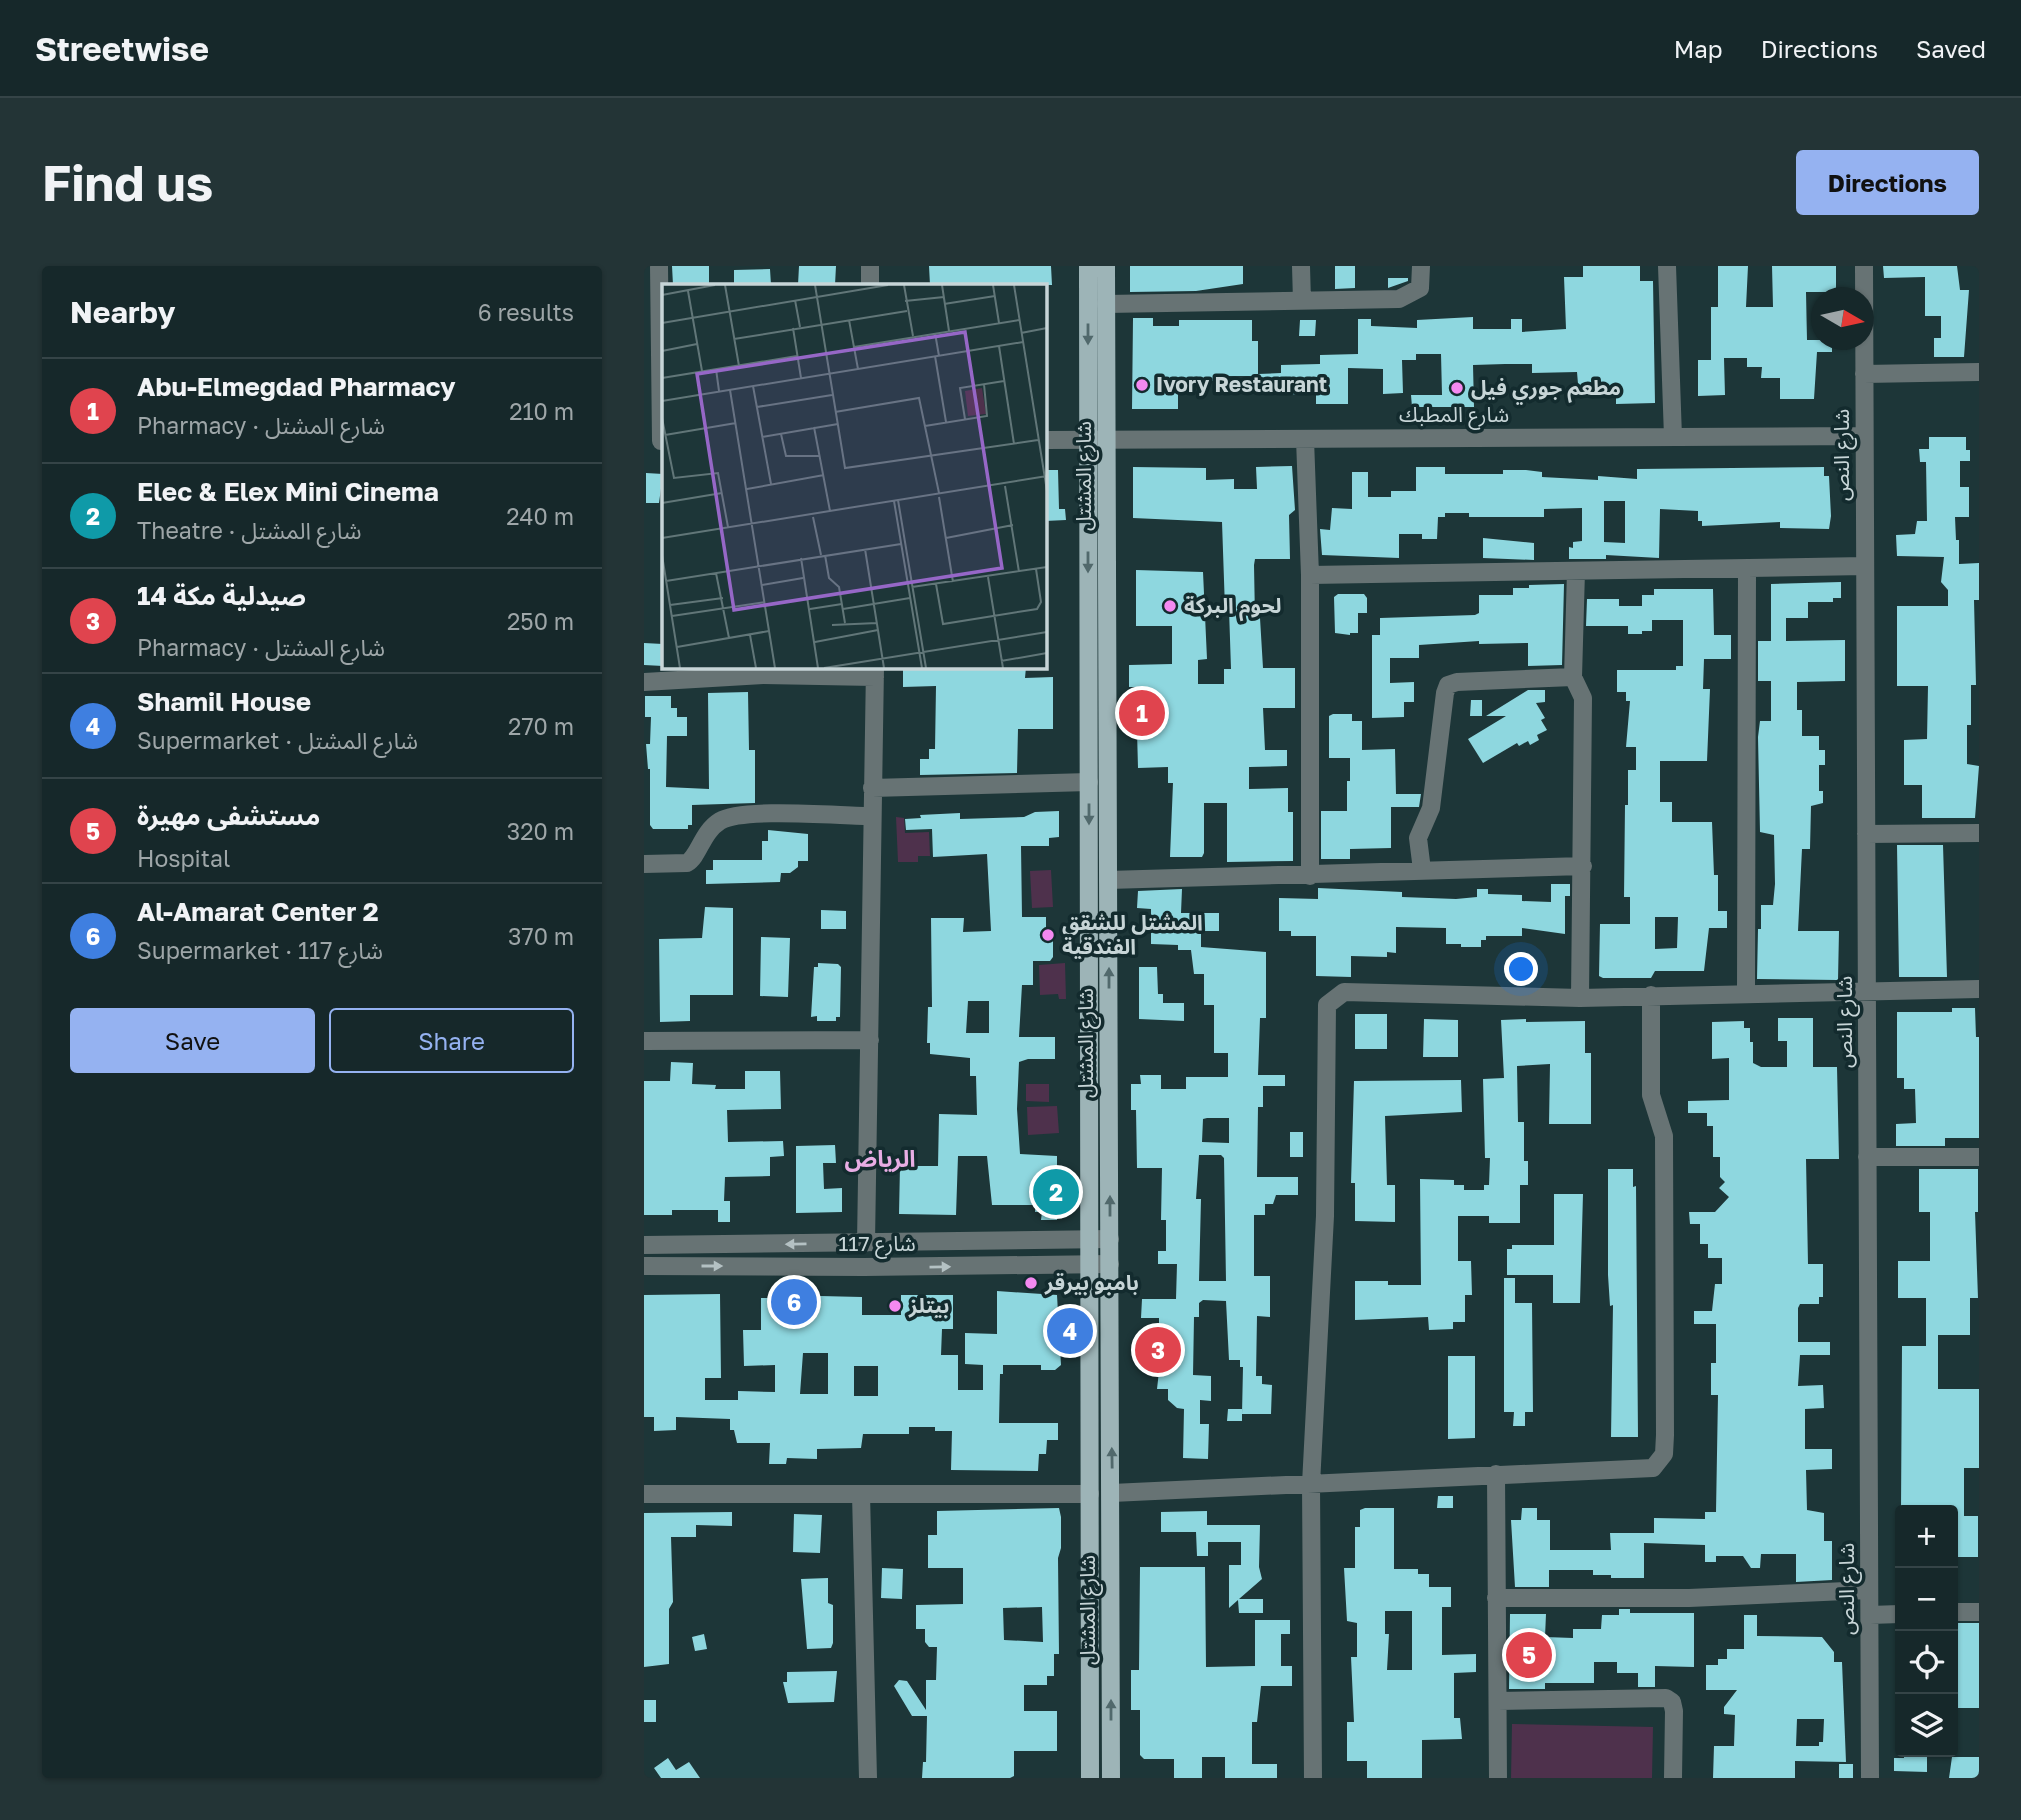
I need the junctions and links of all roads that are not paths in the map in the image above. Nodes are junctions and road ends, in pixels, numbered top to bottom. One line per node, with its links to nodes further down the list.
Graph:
1 (659, 266): 19 (street)
2 (870, 266): 9 (street)
3 (1088, 266): 16 (main road, شارع المشتل, one-way to 16)
4 (1106, 266): 11 (main road, شارع المشتل)
5 (1301, 266): 10 (street)
6 (1420, 266): 10 (street)
7 (1667, 266): 15 (street)
8 (1864, 266): 13 (street, شارع النص)
9 (870, 284)
10 (1301, 301): 11 (street)
11 (1106, 304): 16 (main road, شارع المشتل)
12 (1979, 372): 13 (street)
13 (1864, 374): 14 (street, شارع النص)
14 (1864, 436): 15 (street, شارع المطبك); 20 (street, شارع النص)
15 (1673, 437): 17 (street, شارع المطبك)
16 (1098, 439): 17 (street, شارع المطبك); 18 (street, شارع المطبك); 28 (main road, شارع المشتل, one-way to 28); 37 (main road, شارع المشتل)
17 (1305, 439): 23 (street)
18 (1046, 440)
19 (656, 441)
20 (1865, 566): 21 (street); 32 (street, شارع النص)
21 (1747, 568): 22 (street); 40 (street)
22 (1576, 571): 23 (street); 26 (street)
23 (1310, 575): 36 (street)
24 (763, 671): 25 (street); 27 (street)
25 (875, 672): 29 (street)
26 (1573, 677): 34 (street); 35 (street)
27 (644, 682)
28 (1089, 782): 29 (street); 47 (main road, شارع المشتل, one-way to 47)
29 (872, 788): 30 (street)
30 (872, 816): 33 (street); 43 (street)
31 (1979, 833): 32 (street)
32 (1866, 834): 39 (street, شارع النص)
33 (644, 864)
34 (1583, 866): 35 (street); 42 (street)
35 (1422, 870): 36 (street)
36 (1310, 876): 37 (street)
37 (1108, 880): 48 (main road, شارع المشتل, one-way to 37)
38 (1979, 989): 39 (street)
39 (1867, 992): 40 (street); 45 (street, شارع النص)
40 (1746, 993): 41 (street)
41 (1651, 995): 42 (street); 58 (street)
42 (1580, 998): 59 (street)
43 (870, 1040): 44 (street); 50 (street)
44 (644, 1041)
45 (1867, 1157): 46 (street); 64 (street, شارع النص)
46 (1979, 1157)
47 (1089, 1239): 48 (street, شارع 117); 49 (street, شارع 117); 54 (main road, شارع المشتل)
48 (1110, 1239): 55 (main road, شارع المشتل)
49 (1035, 1240): 50 (street, شارع 117); 53 (street)
50 (866, 1244): 52 (street, شارع 117, one-way to 52)
51 (644, 1245): 52 (street, شارع 117)
52 (667, 1245): 57 (street)
53 (1036, 1264): 54 (street, شارع 117); 57 (street, شارع 117, one-way to 53)
54 (1090, 1264): 55 (street, شارع 117); 63 (main road, شارع المشتل)
55 (1110, 1264): 60 (main road, شارع المشتل, one-way to 55)
56 (644, 1266): 57 (street, شارع 117)
57 (667, 1266)
58 (1496, 1474): 59 (street); 65 (street)
59 (1311, 1484): 60 (street); 74 (street)
60 (1112, 1493): 73 (main road, شارع المشتل, one-way to 60)
61 (644, 1494): 62 (street)
62 (861, 1494): 63 (street); 71 (street)
63 (1090, 1494): 72 (main road, شارع المشتل)
64 (1869, 1590): 65 (street); 69 (street, شارع النص)
65 (1496, 1598): 70 (street)
66 (1958, 1612): 67 (street)
67 (1979, 1612)
68 (1895, 1614): 69 (street)
69 (1870, 1615): 77 (street, شارع النص)
70 (1498, 1702): 75 (street); 76 (street)
71 (868, 1778)
72 (1090, 1778)
73 (1111, 1778)
74 (1313, 1778)
75 (1498, 1778)
76 (1673, 1778)
77 (1870, 1778)

